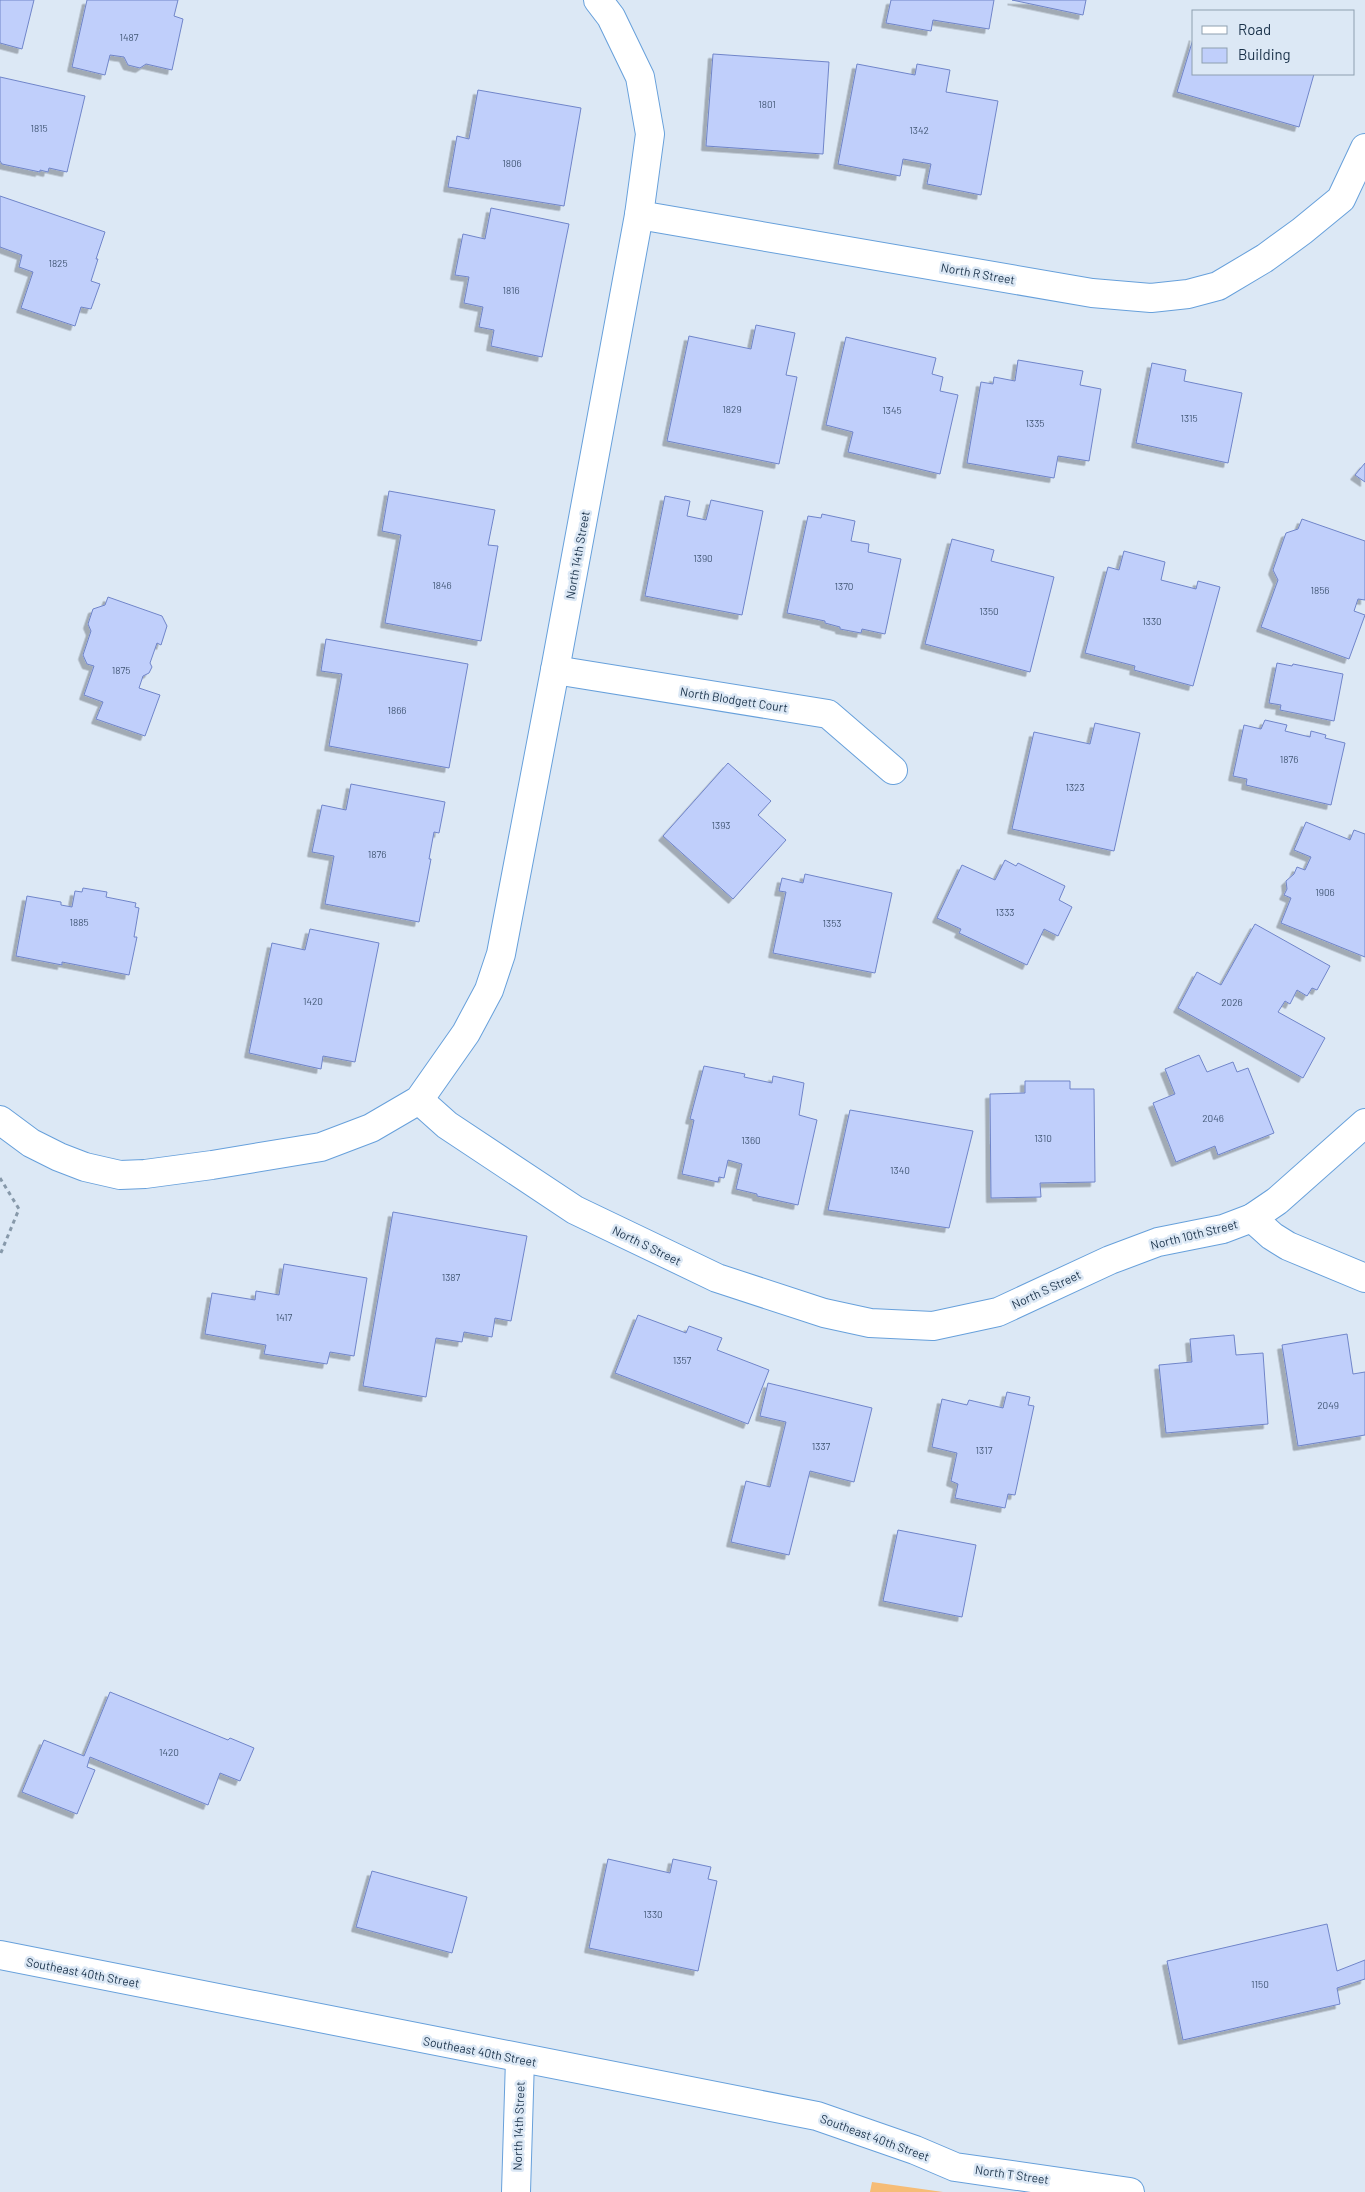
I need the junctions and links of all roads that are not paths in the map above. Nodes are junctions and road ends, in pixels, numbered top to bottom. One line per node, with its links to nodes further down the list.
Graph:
1 (598, 0): 3 (street, North 14th Street)
2 (1365, 148): 3 (street, North R Street)
3 (639, 215): 4 (street, North 14th Street)
4 (556, 670): 5 (street, North Blodgett Court); 6 (street, North 14th Street)
5 (893, 770)
6 (420, 1100): 7 (street); 10 (street, North S Street)
7 (0, 1120)
8 (1365, 1123): 9 (street, North 10th Street)
9 (1252, 1218): 10 (street, North 10th Street); 11 (street)
10 (1110, 1260)
11 (1365, 1278)
12 (0, 1955): 13 (street, Southeast 40th Street)
13 (520, 2059): 14 (street, Southeast 40th Street); 15 (street, North 14th Street)
14 (954, 2167): 16 (street, North T Street)
15 (516, 2192)
16 (1130, 2192)

